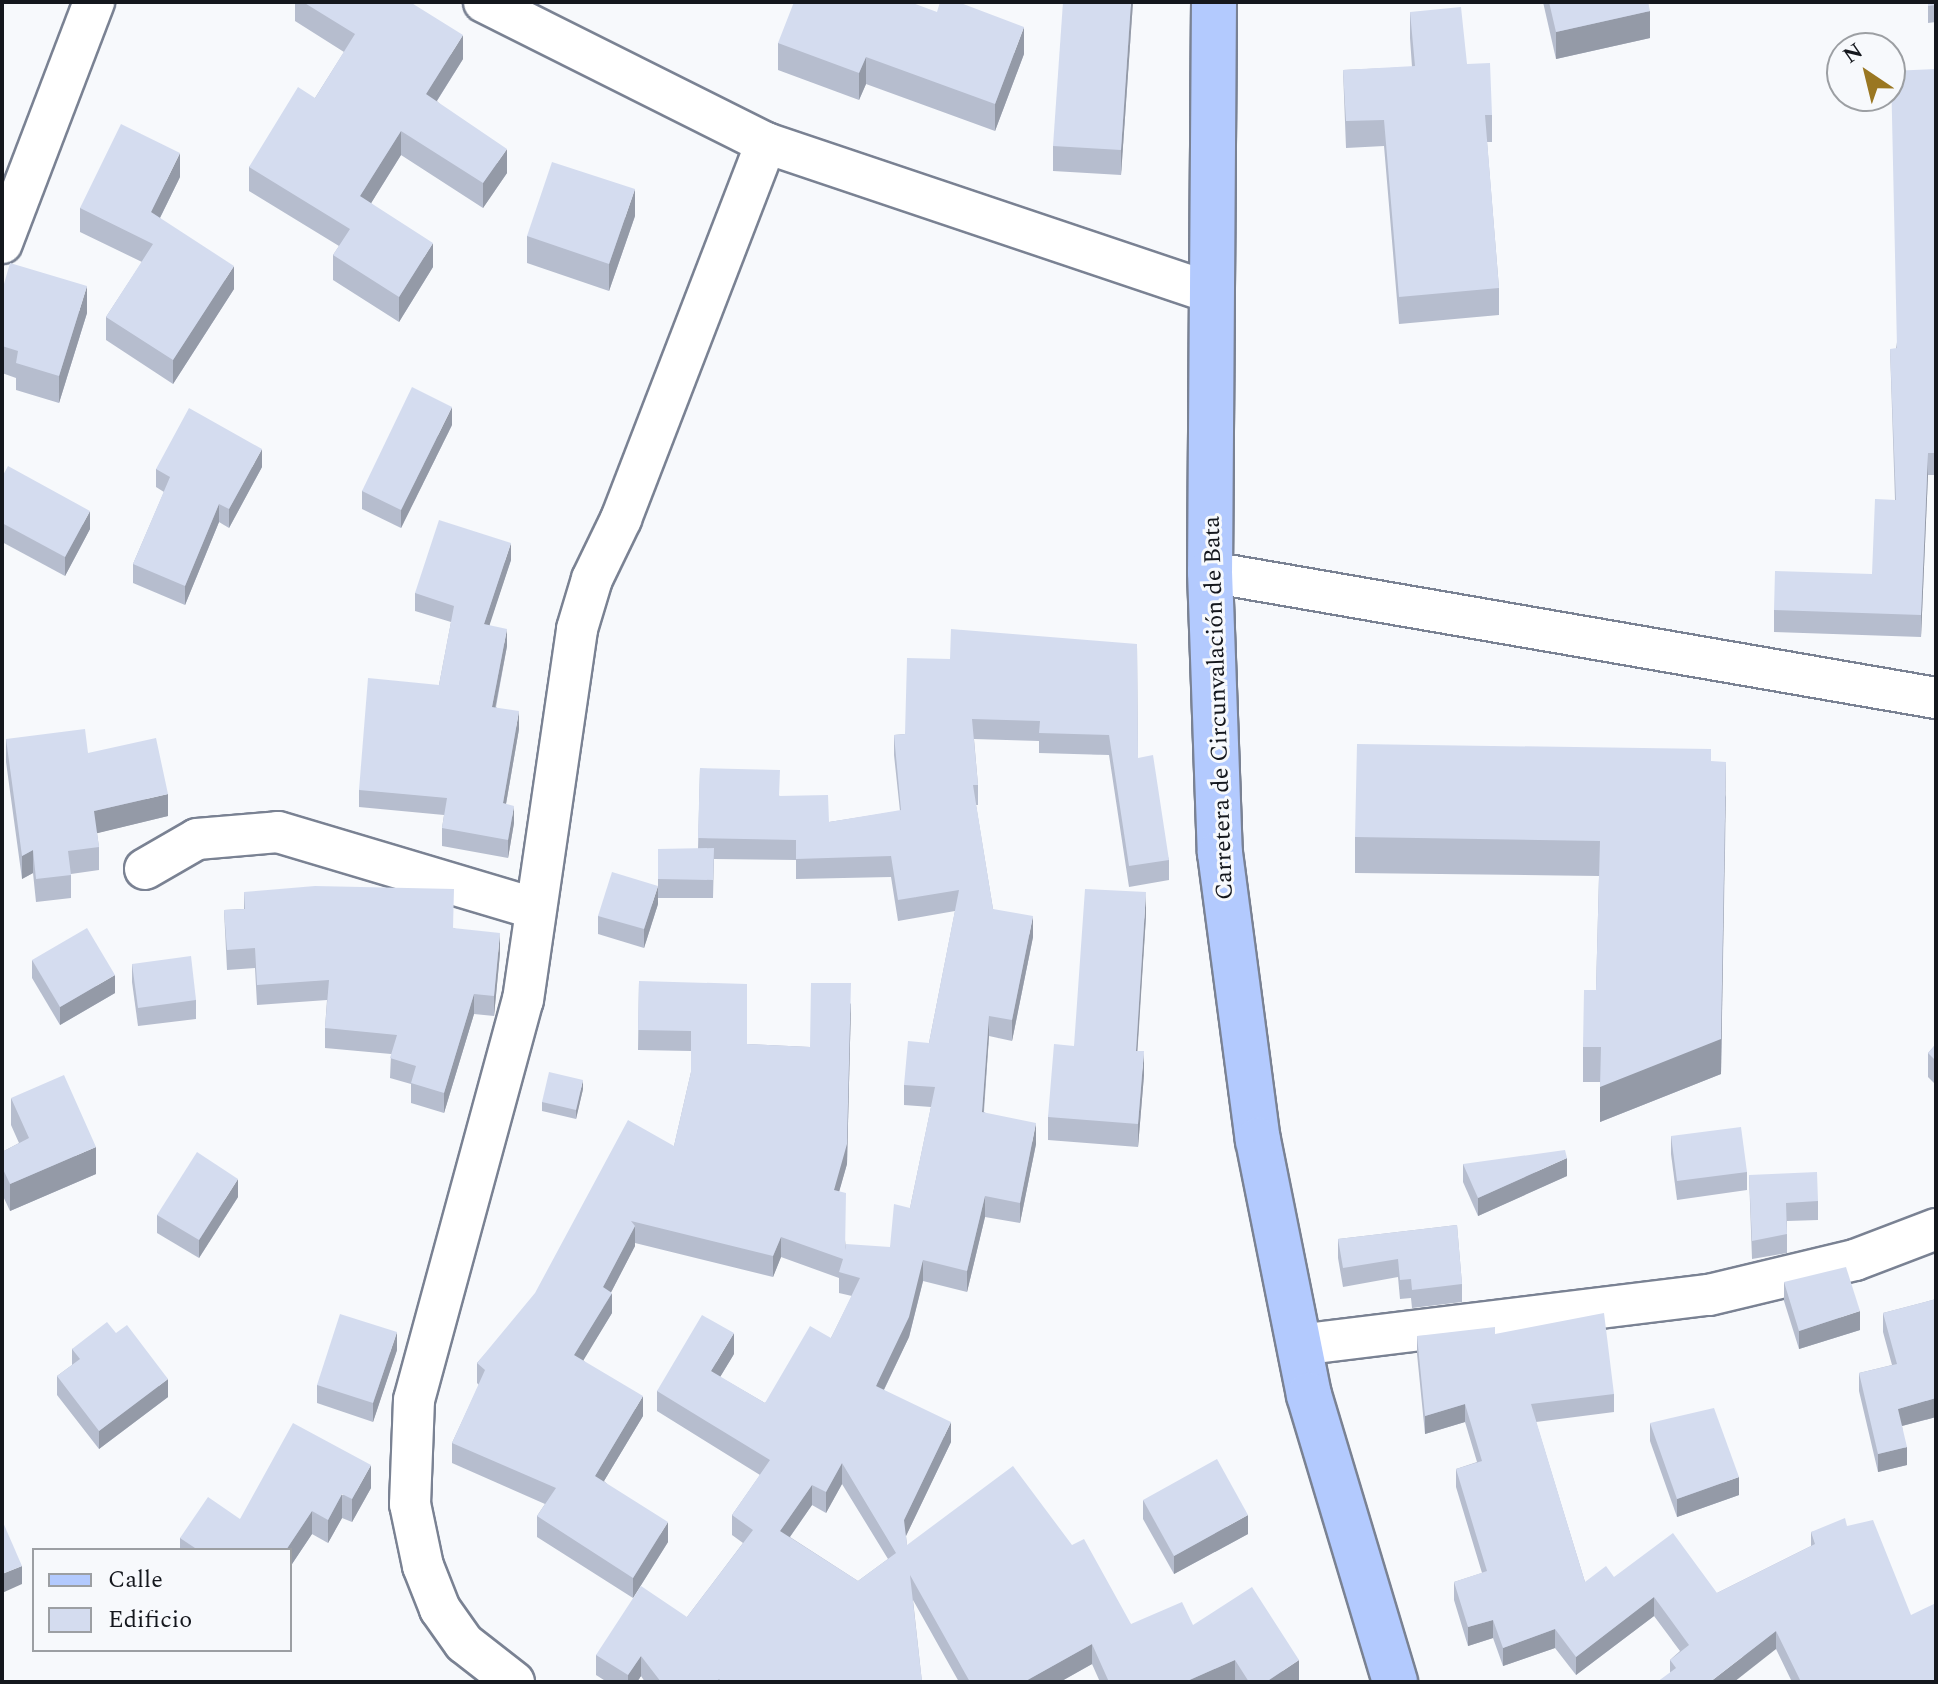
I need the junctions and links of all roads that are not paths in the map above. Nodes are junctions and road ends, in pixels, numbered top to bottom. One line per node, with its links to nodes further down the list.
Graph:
1 (94, 2): 5 (street)
2 (484, 2): 4 (street)
3 (1214, 2): 6 (main road, Carretera de Circunvalación de Bata)
4 (766, 143): 6 (street); 10 (street)
5 (2, 243)
6 (1213, 293): 7 (main road, Carretera de Circunvalación de Bata)
7 (1210, 572): 8 (street); 12 (main road, Carretera de Circunvalación de Bata)
8 (1936, 698)
9 (145, 869): 10 (street)
10 (533, 908): 13 (street)
11 (1936, 1229): 12 (street)
12 (1299, 1345): 14 (main road, Carretera de Circunvalación de Bata)
13 (514, 1682)
14 (1395, 1682)

